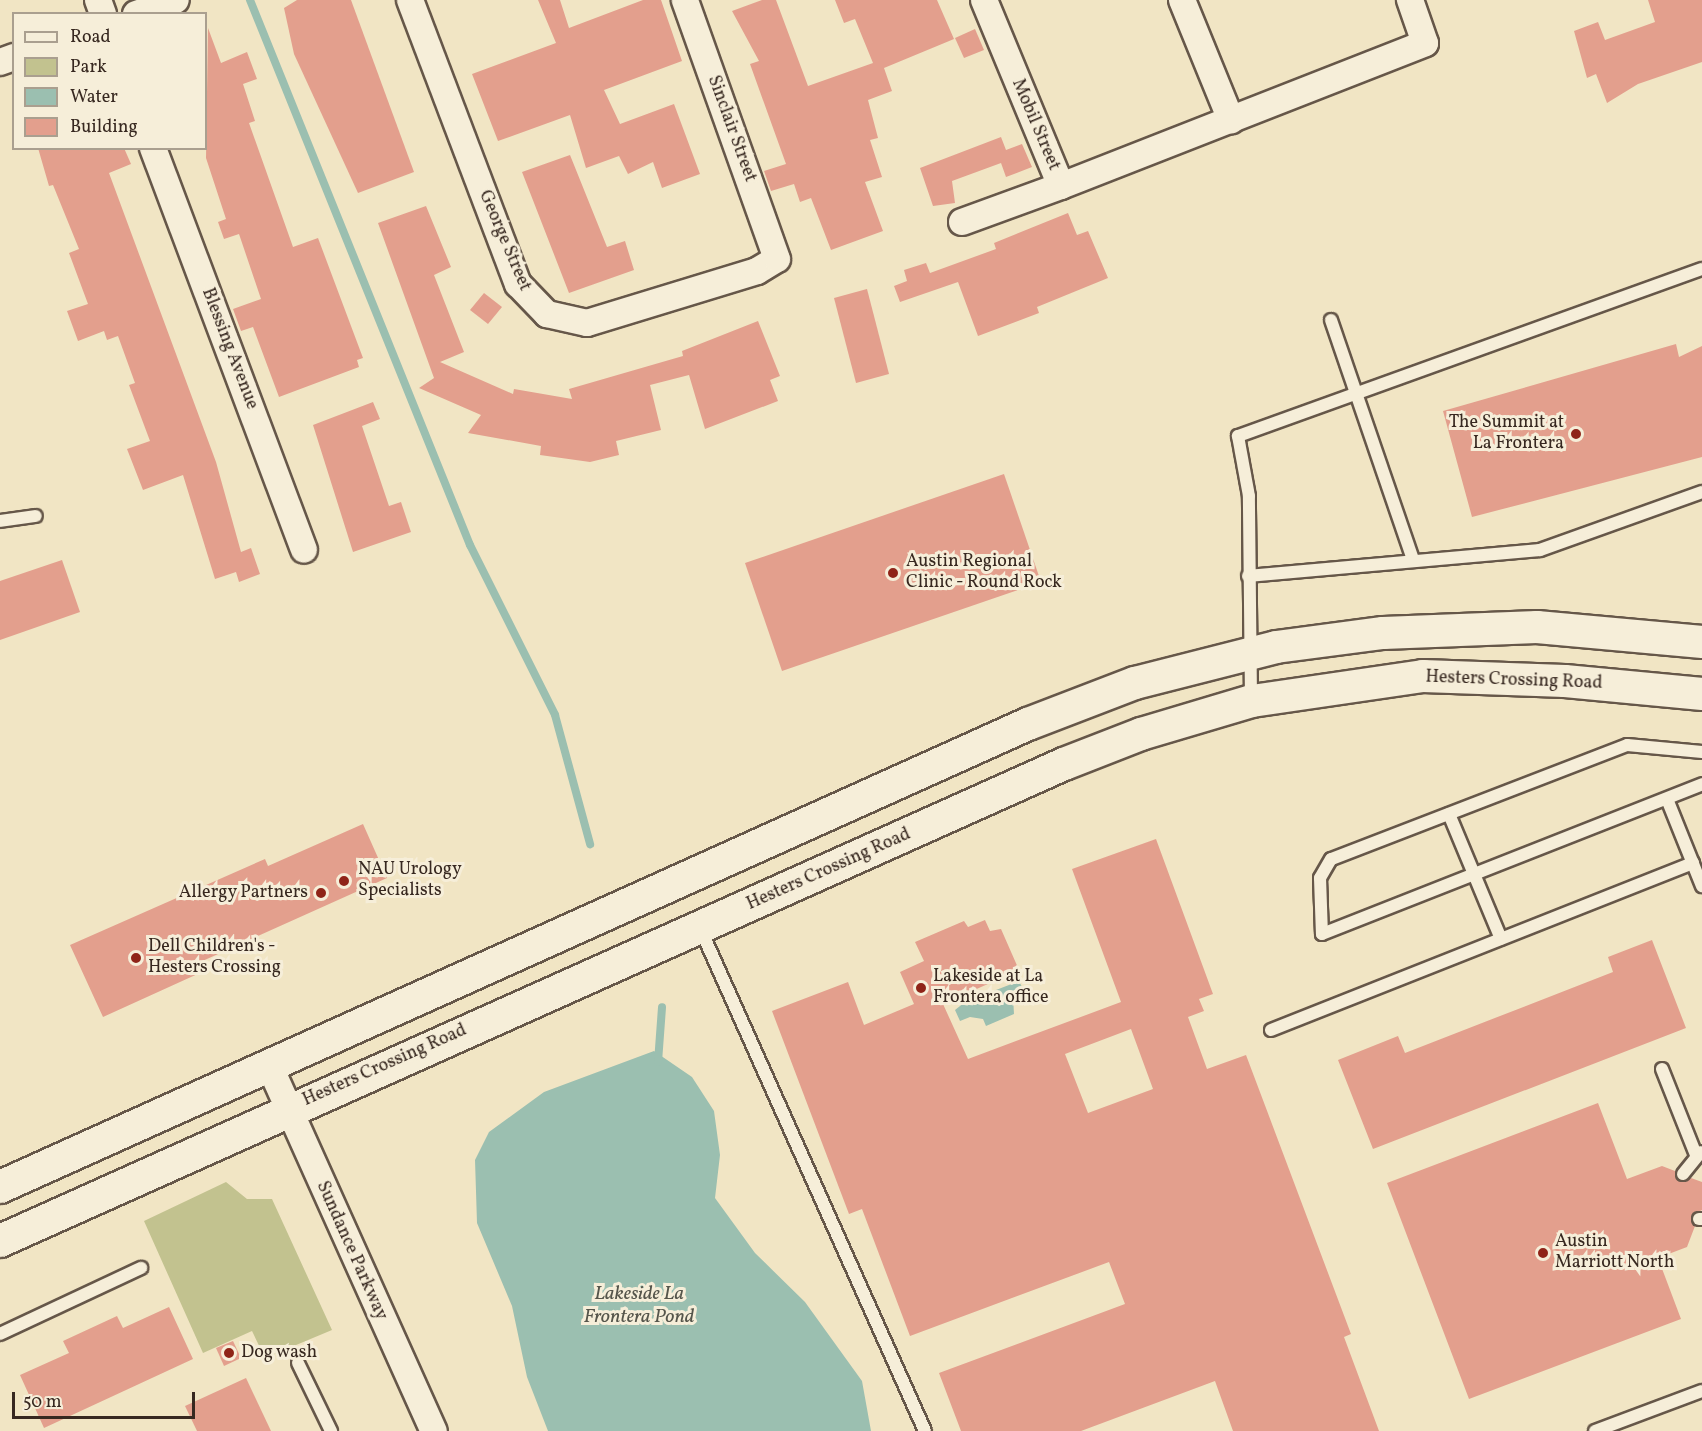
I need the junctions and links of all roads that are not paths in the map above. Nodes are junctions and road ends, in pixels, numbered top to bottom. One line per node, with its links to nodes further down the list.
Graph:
1 (176, 0): 7 (street)
2 (410, 0): 12 (street, George Street)
3 (685, 0): 12 (street, Sinclair Street)
4 (984, 0): 10 (street, Mobil Street)
5 (1182, 0): 8 (street)
6 (1410, 0): 8 (street)
7 (142, 12)
8 (1230, 120): 10 (street)
9 (154, 150): 19 (street, Blessing Avenue)
10 (1061, 186): 11 (street, Mobil Street)
11 (962, 222)
12 (777, 258)
13 (1702, 269): 15 (lane)
14 (1331, 320): 15 (lane)
15 (1357, 393): 20 (lane); 21 (lane)
16 (1702, 492): 20 (lane)
17 (36, 516): 18 (lane)
18 (0, 521)
19 (304, 550)
20 (1413, 560): 21 (lane)
21 (1248, 576): 23 (lane)
22 (1702, 642): 23 (street)
23 (1248, 654): 25 (lane); 37 (street)
24 (1702, 694): 25 (street, Hesters Crossing Road)
25 (1252, 701): 33 (street, Hesters Crossing Road)
26 (1702, 752): 29 (lane)
27 (1702, 784): 28 (lane)
28 (1667, 799): 30 (lane); 31 (lane)
29 (1449, 814): 31 (lane); 31 (lane)
30 (1693, 863): 32 (lane); 34 (lane)
31 (1475, 874): 34 (lane)
32 (1702, 886)
33 (699, 926): 38 (street, Hesters Crossing Road); 49 (lane)
34 (1501, 939): 35 (lane)
35 (1270, 1030)
36 (1662, 1068): 39 (lane)
37 (271, 1069): 38 (street, Sundance Parkway); 41 (street)
38 (289, 1108): 42 (street, Hesters Crossing Road); 48 (street, Sundance Parkway)
39 (1699, 1153): 40 (lane)
40 (1683, 1174)
41 (0, 1187)
42 (0, 1241)
43 (141, 1268): 44 (lane)
44 (0, 1334)
45 (298, 1363): 47 (lane)
46 (1702, 1390): 50 (lane)
47 (331, 1431)
48 (434, 1431)
49 (925, 1431)
50 (1595, 1431)

